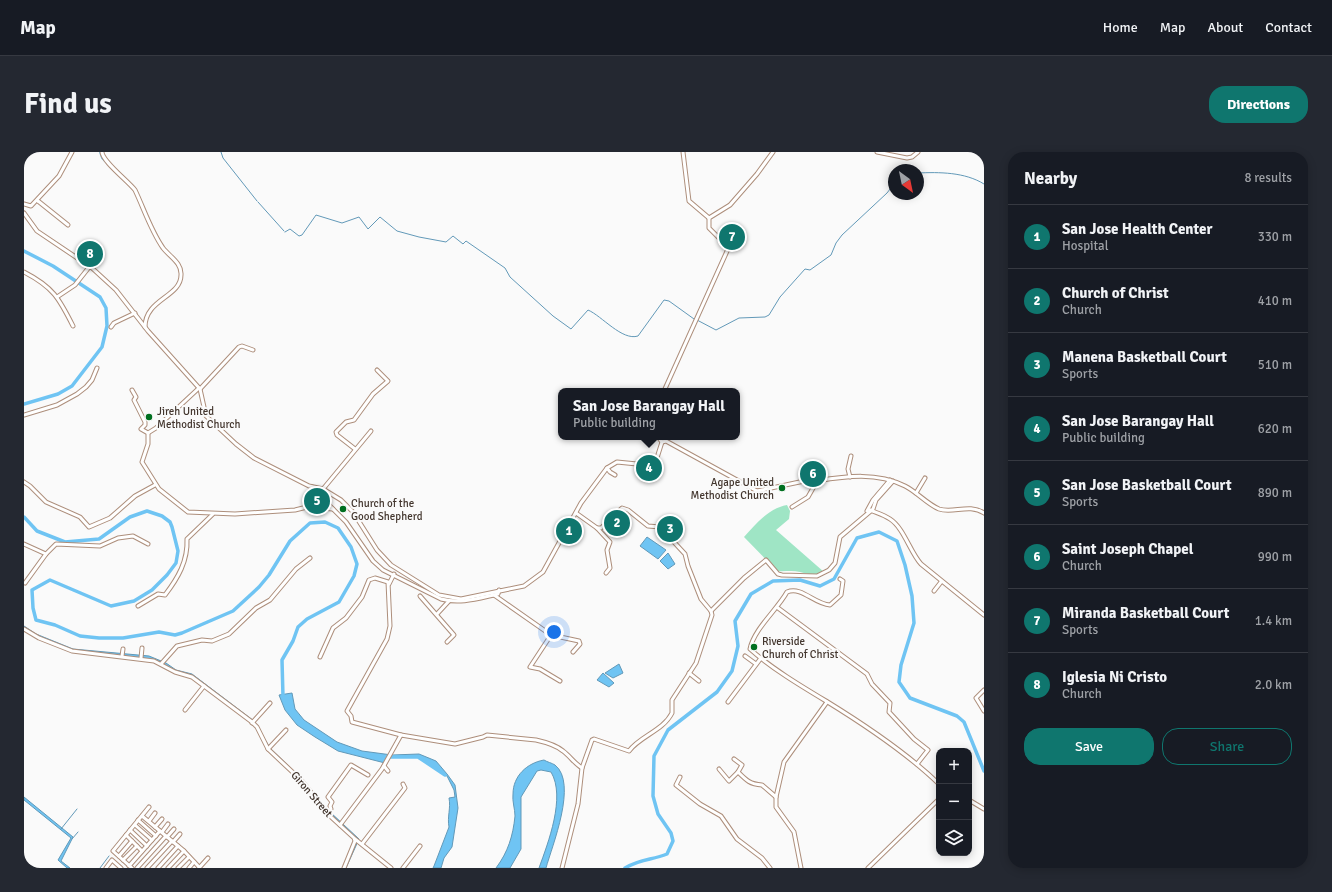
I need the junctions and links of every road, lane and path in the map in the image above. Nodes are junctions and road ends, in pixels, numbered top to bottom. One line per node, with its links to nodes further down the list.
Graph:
1 (72, 152): 7 (street)
2 (102, 152): 18 (street)
3 (683, 152): 10 (street)
4 (774, 152): 10 (street)
5 (877, 152): 6 (street)
6 (918, 152)
7 (38, 201): 8 (street); 11 (street)
8 (24, 204)
9 (24, 213): 12 (street)
10 (709, 218): 23 (street)
11 (68, 225)
12 (90, 266): 14 (street); 15 (street)
13 (24, 272): 14 (street)
14 (58, 297): 16 (street)
15 (135, 313): 17 (street); 18 (street)
16 (73, 326)
17 (111, 327)
18 (145, 327): 22 (street)
19 (253, 350): 22 (street)
20 (96, 368): 25 (street)
21 (377, 370): 29 (street)
22 (199, 388): 27 (street); 39 (street)
23 (665, 388)
24 (132, 390): 27 (street)
25 (24, 415)
26 (371, 431): 29 (street)
27 (148, 433): 38 (street)
28 (662, 442): 31 (street); 41 (street)
29 (355, 448): 40 (street)
30 (851, 456): 33 (street)
31 (607, 468): 32 (street); 49 (street)
32 (615, 475)
33 (850, 476): 35 (street); 36 (street)
34 (925, 478): 43 (street)
35 (817, 481): 41 (street); 46 (street)
36 (892, 481): 43 (street); 48 (street); 52 (street)
37 (24, 482): 38 (street)
38 (155, 485): 51 (street)
39 (312, 487): 40 (street); 42 (street)
40 (324, 489): 60 (street)
41 (757, 491): 44 (street)
42 (317, 493): 45 (street); 47 (street)
43 (916, 493): 50 (street)
44 (754, 497)
45 (307, 507): 47 (street); 51 (street)
46 (792, 507)
47 (333, 509): 59 (street)
48 (870, 510): 52 (street); 63 (street)
49 (576, 513): 53 (street); 66 (street)
50 (984, 513)
51 (213, 514): 71 (street)
52 (864, 516): 73 (street)
53 (597, 528): 58 (street); 73 (street)
54 (24, 544): 56 (street)
55 (148, 544): 56 (street)
56 (46, 554): 64 (street)
57 (310, 558): 87 (street)
58 (606, 573)
59 (394, 574): 62 (street); 65 (street)
60 (408, 574): 62 (street); 70 (street)
61 (840, 579): 72 (street)
62 (404, 580): 70 (street)
63 (942, 582): 67 (street); 75 (street)
64 (25, 584)
65 (389, 584): 85 (street); 101 (street)
66 (499, 590): 68 (street); 70 (street)
67 (934, 591)
68 (494, 595): 70 (street); 77 (street)
69 (420, 596): 74 (street)
70 (449, 599): 74 (street)
71 (138, 606)
72 (778, 608): 86 (street); 105 (street)
73 (711, 611): 89 (street)
74 (437, 614): 78 (street)
75 (984, 616)
76 (24, 629): 82 (street, Giron Street)
77 (552, 635): 81 (street); 90 (street)
78 (447, 642)
79 (123, 648): 82 (street)
80 (142, 648): 83 (street)
81 (573, 652)
82 (122, 655): 83 (street, Giron Street)
83 (139, 656): 87 (street, Giron Street)
84 (745, 656): 88 (street)
85 (320, 657)
86 (762, 658): 88 (street); 95 (street)
87 (162, 663): 92 (street, Giron Street)
88 (756, 664): 94 (street)
89 (689, 673): 91 (street); 106 (street)
90 (560, 681)
91 (699, 681)
92 (204, 686): 97 (street); 99 (street, Giron Street)
93 (984, 690): 98 (street)
94 (728, 702)
95 (827, 702): 105 (street); 114 (street)
96 (270, 703): 99 (street)
97 (185, 710)
98 (984, 711)
99 (253, 722): 102 (street, Giron Street)
100 (286, 730): 102 (street)
101 (401, 735): 104 (street); 106 (street)
102 (270, 750): 119 (street, Giron Street)
103 (734, 759): 109 (street)
104 (385, 764): 108 (street); 126 (street)
105 (917, 764): 112 (street)
106 (582, 768): 166 (street)
107 (719, 769): 109 (street)
108 (388, 771)
109 (738, 772): 114 (street)
110 (368, 775): 119 (street)
111 (680, 777): 167 (street)
112 (936, 781)
113 (404, 784): 140 (street)
114 (776, 797): 168 (street)
115 (936, 801): 169 (street)
116 (972, 802): 118 (street)
117 (149, 807): 121 (street)
118 (984, 809)
119 (328, 812): 126 (street, Giron Street)
120 (155, 813): 124 (street)
121 (142, 816): 123 (street); 124 (street)
122 (162, 819): 128 (street)
123 (138, 820): 127 (street); 134 (street)
124 (148, 821): 128 (street)
125 (168, 824): 131 (street)
126 (341, 824): 137 (street, Giron Street)
127 (134, 825): 130 (street); 136 (street)
128 (155, 827): 131 (street)
129 (174, 829): 135 (street)
130 (130, 830): 133 (street); 142 (street)
131 (161, 832): 134 (street); 135 (street)
132 (180, 834): 139 (street)
133 (126, 835): 138 (street); 147 (street)
134 (156, 836): 136 (street)
135 (167, 837): 139 (street); 156 (street)
136 (152, 840): 142 (street)
137 (357, 840): 140 (street, Giron Street); 163 (street)
138 (132, 841): 141 (street); 147 (street)
139 (173, 842): 143 (street); 157 (street)
140 (362, 844): 164 (street, Giron Street)
141 (137, 846): 145 (street); 151 (street)
142 (147, 846): 145 (street)
143 (178, 846): 146 (street); 158 (street)
144 (420, 846): 165 (street)
145 (142, 851): 154 (street)
146 (184, 851): 148 (street); 159 (street)
147 (118, 855): 150 (street); 151 (street)
148 (189, 857): 152 (street); 160 (street)
149 (208, 858): 162 (street)
150 (112, 860): 153 (street); 155 (street)
151 (123, 860): 154 (street)
152 (194, 862): 161 (street); 162 (street)
153 (118, 867)
154 (130, 867)
155 (106, 868)
156 (137, 868)
157 (147, 868)
158 (158, 868)
159 (168, 868)
160 (178, 868)
161 (189, 868)
162 (199, 868)
163 (344, 868)
164 (391, 868)
165 (403, 868)
166 (562, 868)
167 (770, 868)
168 (801, 868)
169 (868, 868)

